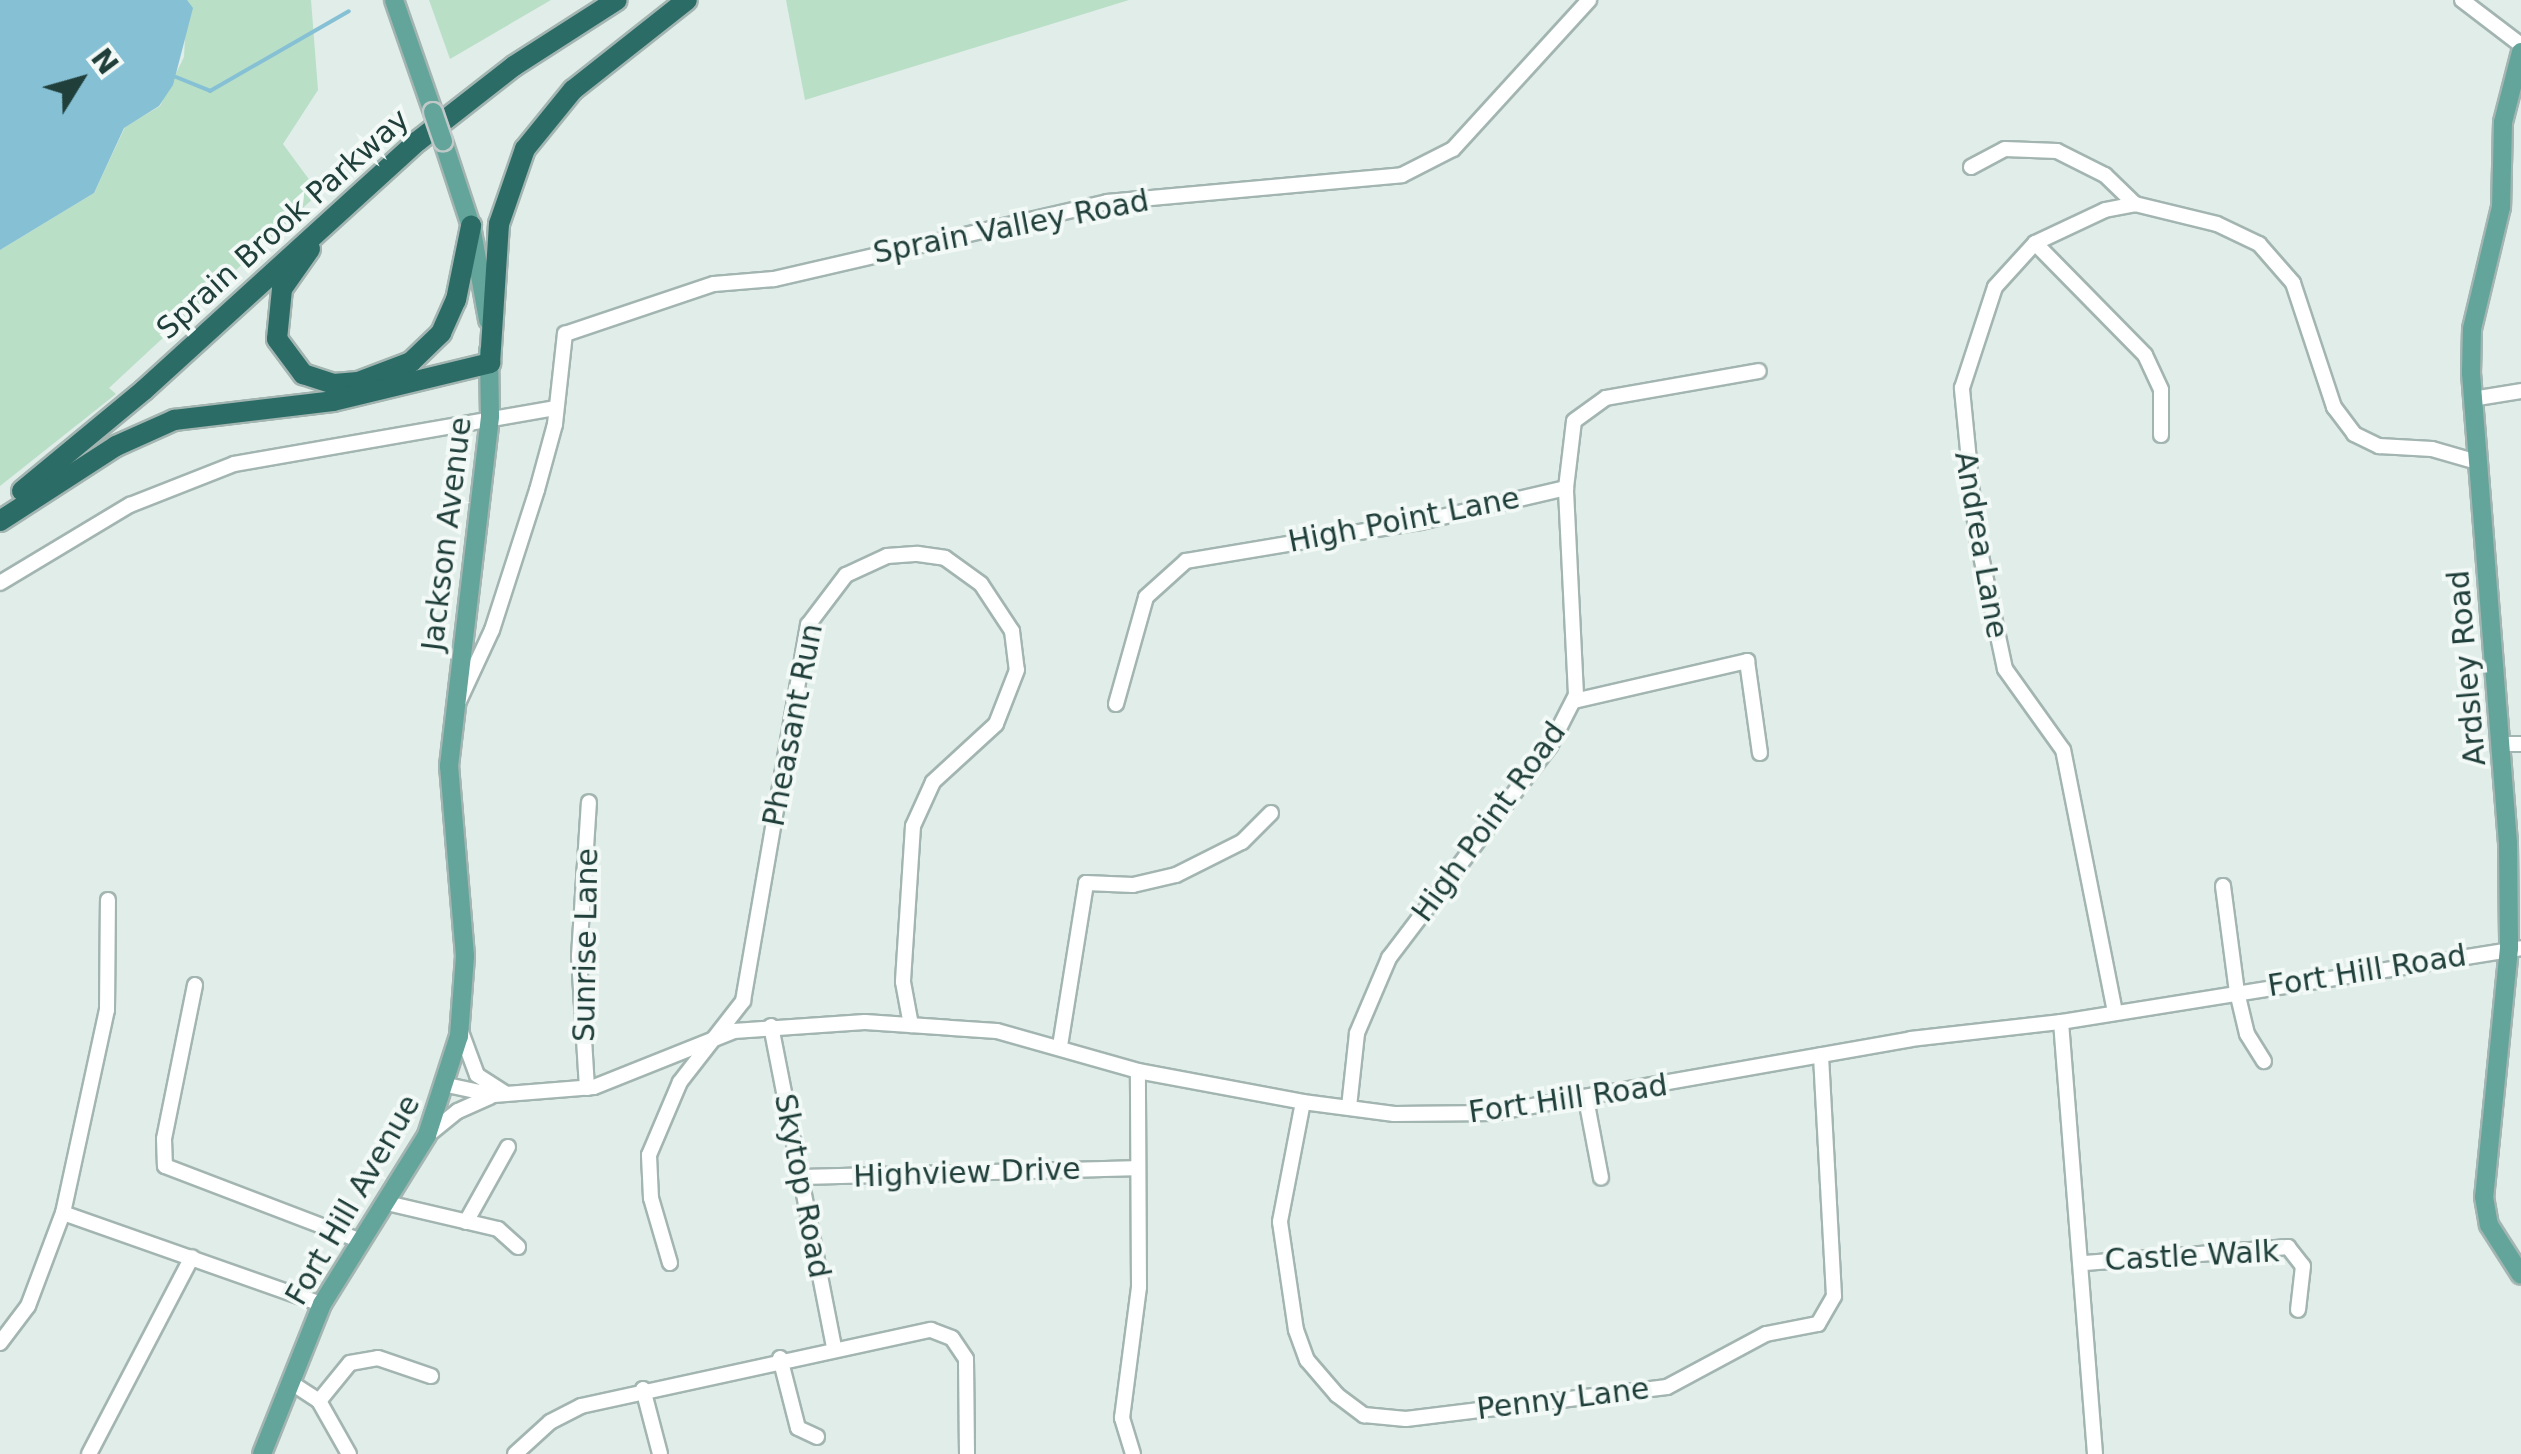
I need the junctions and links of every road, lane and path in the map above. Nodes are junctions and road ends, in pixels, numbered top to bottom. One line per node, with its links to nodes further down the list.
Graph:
1 (394, 0): 10 (main road, Jackson Avenue, bridge)
2 (617, 0): 8 (highway, Sprain Brook Parkway)
3 (687, 0): 12 (highway)
4 (1589, 0): 16 (street, Sprain Valley Road)
5 (2462, 0): 6 (street)
6 (2521, 49): 15 (main road, Ardsley Road)
7 (1971, 167): 9 (street)
8 (355, 195): 10 (highway); 21 (highway, Sprain Brook Parkway)
9 (2135, 204): 11 (street, Andrea Lane); 19 (street)
10 (471, 226): 12 (main road, Jackson Avenue)
11 (2035, 243): 18 (street); 37 (street, Andrea Lane)
12 (490, 363): 17 (main road, Jackson Avenue); 22 (highway)
13 (1759, 371): 20 (street, High Point Road)
14 (2521, 391): 15 (street)
15 (2472, 398): 19 (main road, Ardsley Road)
16 (556, 408): 17 (street); 26 (street)
17 (490, 416): 23 (street); 26 (main road, Jackson Avenue)
18 (2161, 435)
19 (2477, 462): 27 (main road, Ardsley Road)
20 (1566, 488): 24 (street, High Point Road); 25 (street, High Point Lane)
21 (0, 507)
22 (0, 521)
23 (0, 584)
24 (1574, 701): 29 (street); 52 (street, High Point Road)
25 (1116, 704)
26 (453, 711): 41 (main road, Jackson Avenue)
27 (2501, 744): 28 (street); 34 (main road, Ardsley Road)
28 (2521, 744)
29 (1760, 753)
30 (589, 802): 48 (street, Sunrise Lane)
31 (1271, 813): 43 (street)
32 (2223, 886): 36 (street)
33 (108, 900): 59 (street)
34 (2515, 948): 36 (street, Fort Hill Road); 66 (main road, Ardsley Road)
35 (195, 985): 61 (street)
36 (2237, 992): 37 (street, Fort Hill Road); 45 (street)
37 (2115, 1012): 38 (street, Fort Hill Road)
38 (2061, 1022): 44 (street, Fort Hill Road); 64 (street, Castle Walk)
39 (912, 1025): 40 (street, Fort Hill Road); 42 (street, Pheasant Run); 43 (street, Fort Hill Road)
40 (771, 1026): 42 (street, Fort Hill Road); 56 (street, Skytop Road)
41 (460, 1029): 47 (main road, Jackson Avenue); 49 (street)
42 (720, 1036): 48 (street, Fort Hill Road); 65 (street, Pheasant Run)
43 (1060, 1046): 46 (street, Fort Hill Road)
44 (1821, 1055): 50 (street, Fort Hill Road); 51 (street, Penny Lane)
45 (2264, 1061)
46 (1138, 1071): 51 (street, Fort Hill Road); 55 (street)
47 (447, 1085): 49 (street, Fort Hill Road); 53 (main road, Fort Hill Avenue)
48 (587, 1088): 49 (street, Fort Hill Road)
49 (500, 1094): 53 (street)
50 (1586, 1099): 52 (street, Fort Hill Road); 57 (street)
51 (1303, 1102): 52 (street, Fort Hill Road)
52 (1349, 1107)
53 (428, 1135): 58 (main road, Fort Hill Avenue)
54 (508, 1148): 60 (street)
55 (1135, 1168): 56 (street, Highview Drive); 83 (street)
56 (800, 1177): 70 (street, Skytop Road)
57 (1600, 1178)
58 (387, 1203): 60 (street); 61 (main road, Fort Hill Avenue)
59 (63, 1213): 63 (street); 69 (street)
60 (466, 1222): 62 (street)
61 (360, 1241): 67 (main road, Fort Hill Avenue)
62 (518, 1246)
63 (192, 1257): 67 (street); 77 (street)
64 (2085, 1263): 68 (street, Castle Walk); 84 (street, Castle Walk)
65 (670, 1264)
66 (2521, 1275)
67 (322, 1304): 73 (main road, Fort Hill Avenue)
68 (2298, 1310)
69 (0, 1343)
70 (834, 1346): 71 (street); 82 (street)
71 (780, 1358): 74 (street); 76 (street)
72 (431, 1376): 75 (street)
73 (290, 1382): 75 (street); 78 (main road, Fort Hill Avenue)
74 (643, 1389): 80 (street); 81 (street)
75 (319, 1401): 79 (street)
76 (817, 1437)
77 (88, 1454)
78 (262, 1454)
79 (349, 1454)
80 (515, 1454)
81 (660, 1454)
82 (967, 1454)
83 (1134, 1454)
84 (2095, 1454)

